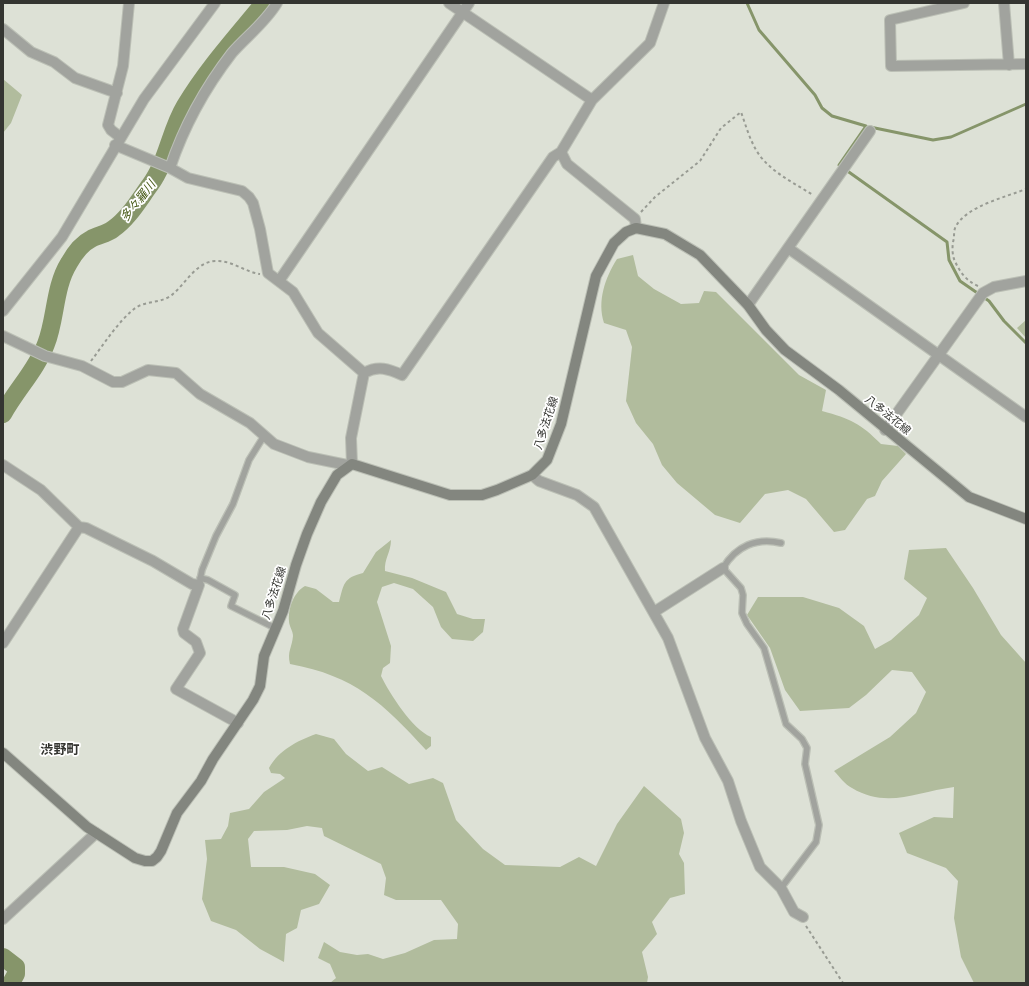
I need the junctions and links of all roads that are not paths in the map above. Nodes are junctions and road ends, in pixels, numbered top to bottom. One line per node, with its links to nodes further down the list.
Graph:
1 (129, 3): 13 (street)
2 (215, 3): 16 (street)
3 (277, 3): 18 (street)
4 (449, 3): 9 (street)
5 (469, 3): 9 (street)
6 (664, 3): 14 (street)
7 (964, 3): 12 (street)
8 (1004, 3): 12 (street)
9 (463, 12): 14 (street); 21 (street)
10 (3, 29): 13 (street)
11 (1026, 64): 12 (street)
12 (1009, 65)
13 (117, 93): 16 (street)
14 (592, 100): 17 (street)
15 (870, 131): 20 (street)
16 (118, 141): 18 (street); 24 (street)
17 (561, 152): 19 (street); 27 (street)
18 (164, 166): 21 (street)
19 (636, 224): 23 (main road, 八多法花線); 33 (main road, 八多法花線)
20 (788, 248): 23 (street); 26 (street)
21 (279, 281): 27 (street)
22 (1026, 281): 26 (street)
23 (748, 305): 29 (main road, 八多法花線)
24 (3, 311)
25 (3, 336): 30 (street)
26 (938, 355): 28 (street); 29 (street)
27 (364, 373): 32 (street)
28 (1026, 417)
29 (885, 430): 34 (main road, 八多法花線)
30 (264, 436): 32 (street); 38 (lane)
31 (3, 465): 35 (street)
32 (350, 465): 33 (main road, 八多法花線); 40 (main road, 八多法花線)
33 (532, 475): 39 (street)
34 (1026, 519)
35 (79, 527): 38 (street); 41 (street)
36 (782, 543): 37 (lane)
37 (723, 568): 39 (street); 45 (lane)
38 (200, 582): 40 (lane); 42 (street)
39 (654, 612): 45 (street)
40 (275, 628): 42 (main road, 八多法花線)
41 (3, 643)
42 (238, 723): 44 (main road, 八多法花線)
43 (3, 753): 44 (main road, 八多法花線)
44 (96, 833): 47 (street)
45 (781, 888): 46 (street)
46 (803, 917)
47 (3, 919)

